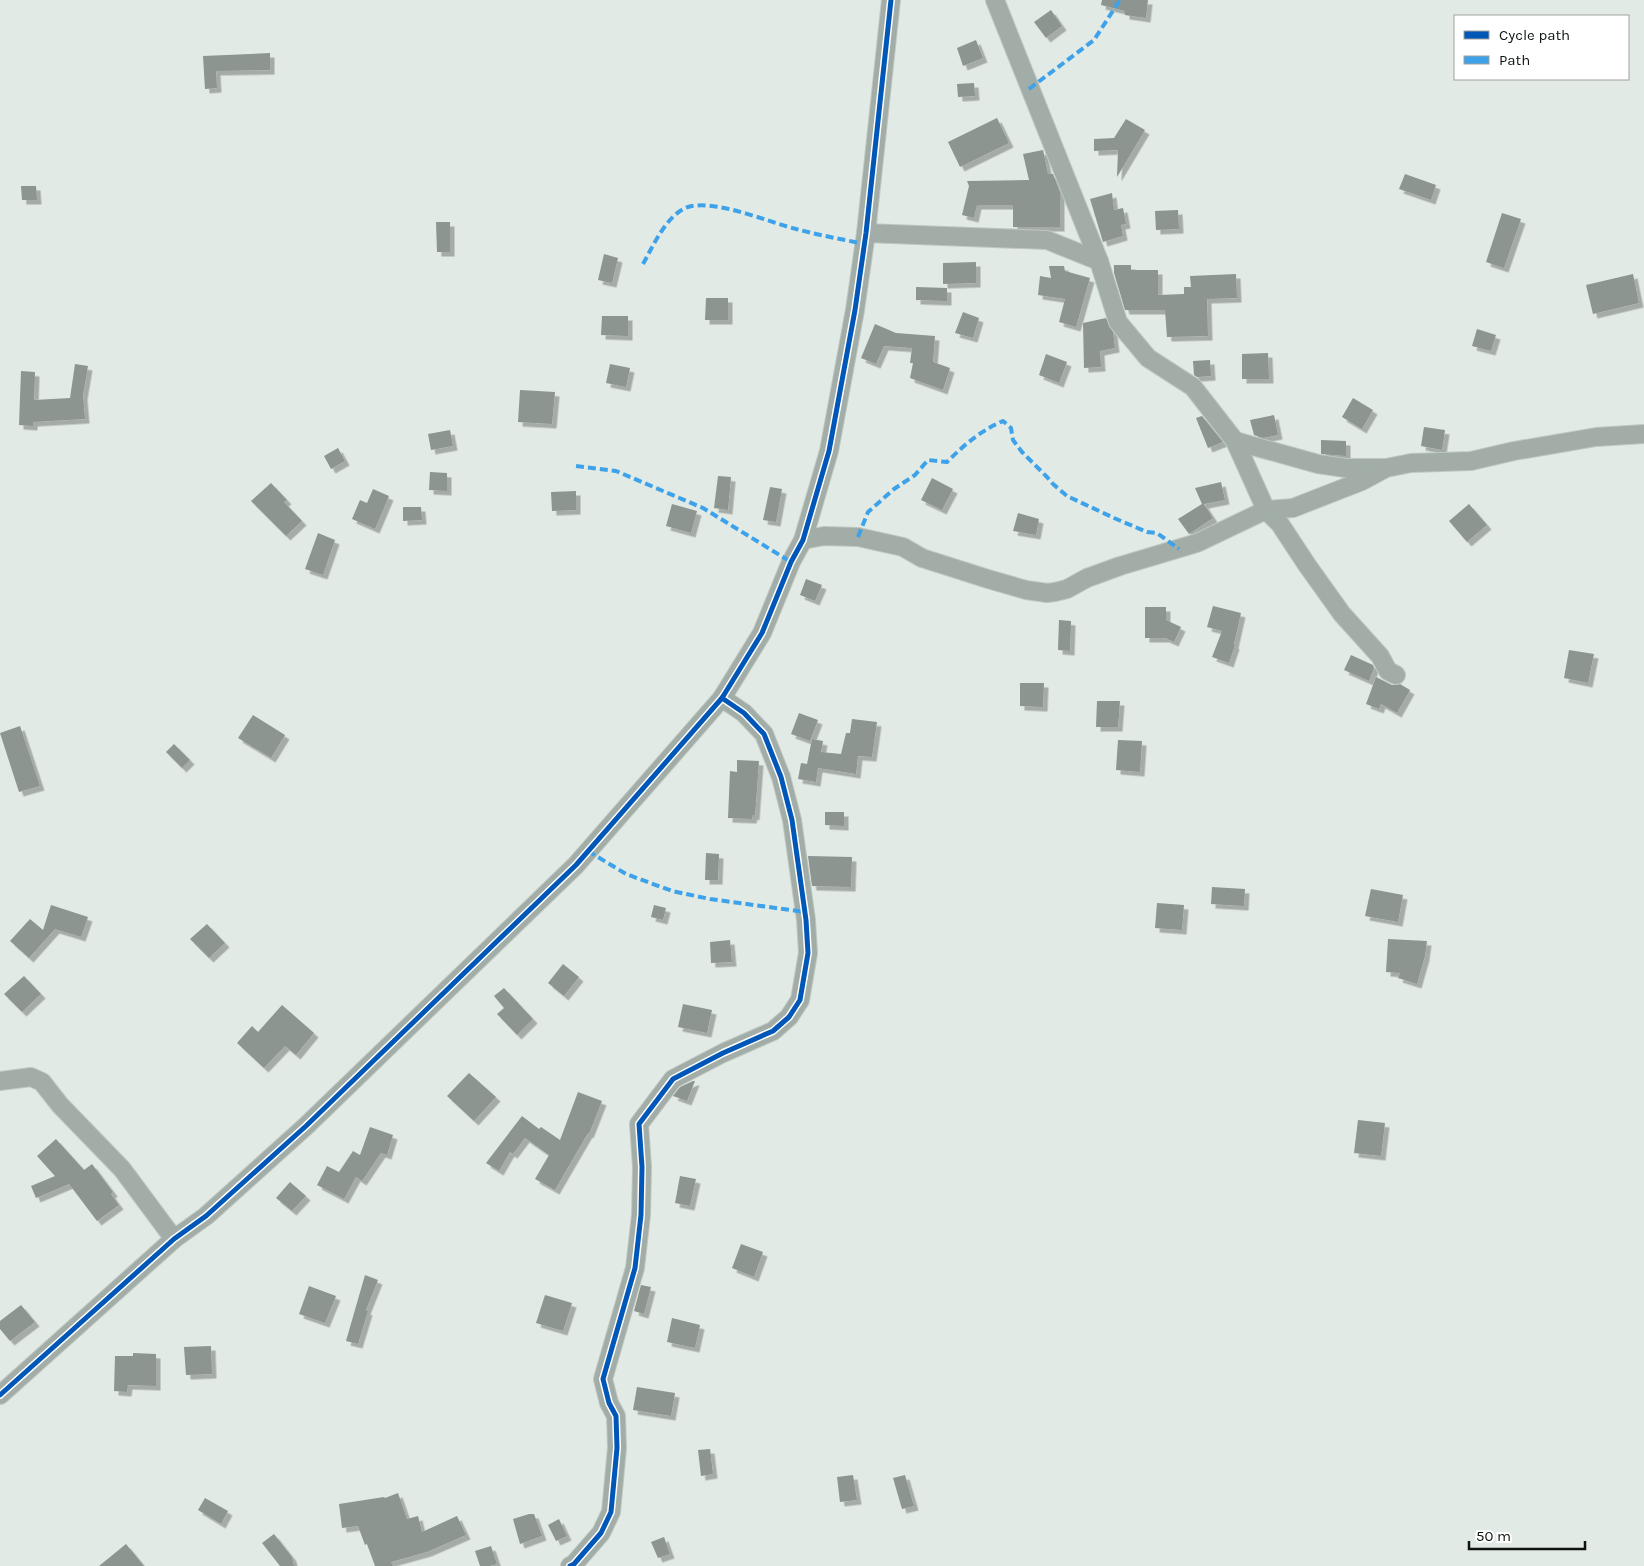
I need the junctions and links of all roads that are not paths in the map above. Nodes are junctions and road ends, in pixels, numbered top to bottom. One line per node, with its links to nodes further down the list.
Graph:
1 (892, 0): 3 (street)
2 (994, 0): 4 (street)
3 (866, 233): 4 (street); 9 (street)
4 (1099, 261): 6 (street)
5 (1644, 434): 7 (street)
6 (1235, 442): 7 (street); 8 (street)
7 (1386, 468): 8 (street)
8 (1266, 510): 9 (street); 10 (street)
9 (802, 540): 11 (street)
10 (1396, 675)
11 (722, 698): 13 (street); 15 (street)
12 (0, 1081): 13 (street)
13 (174, 1239): 14 (street)
14 (0, 1395)
15 (570, 1566)

